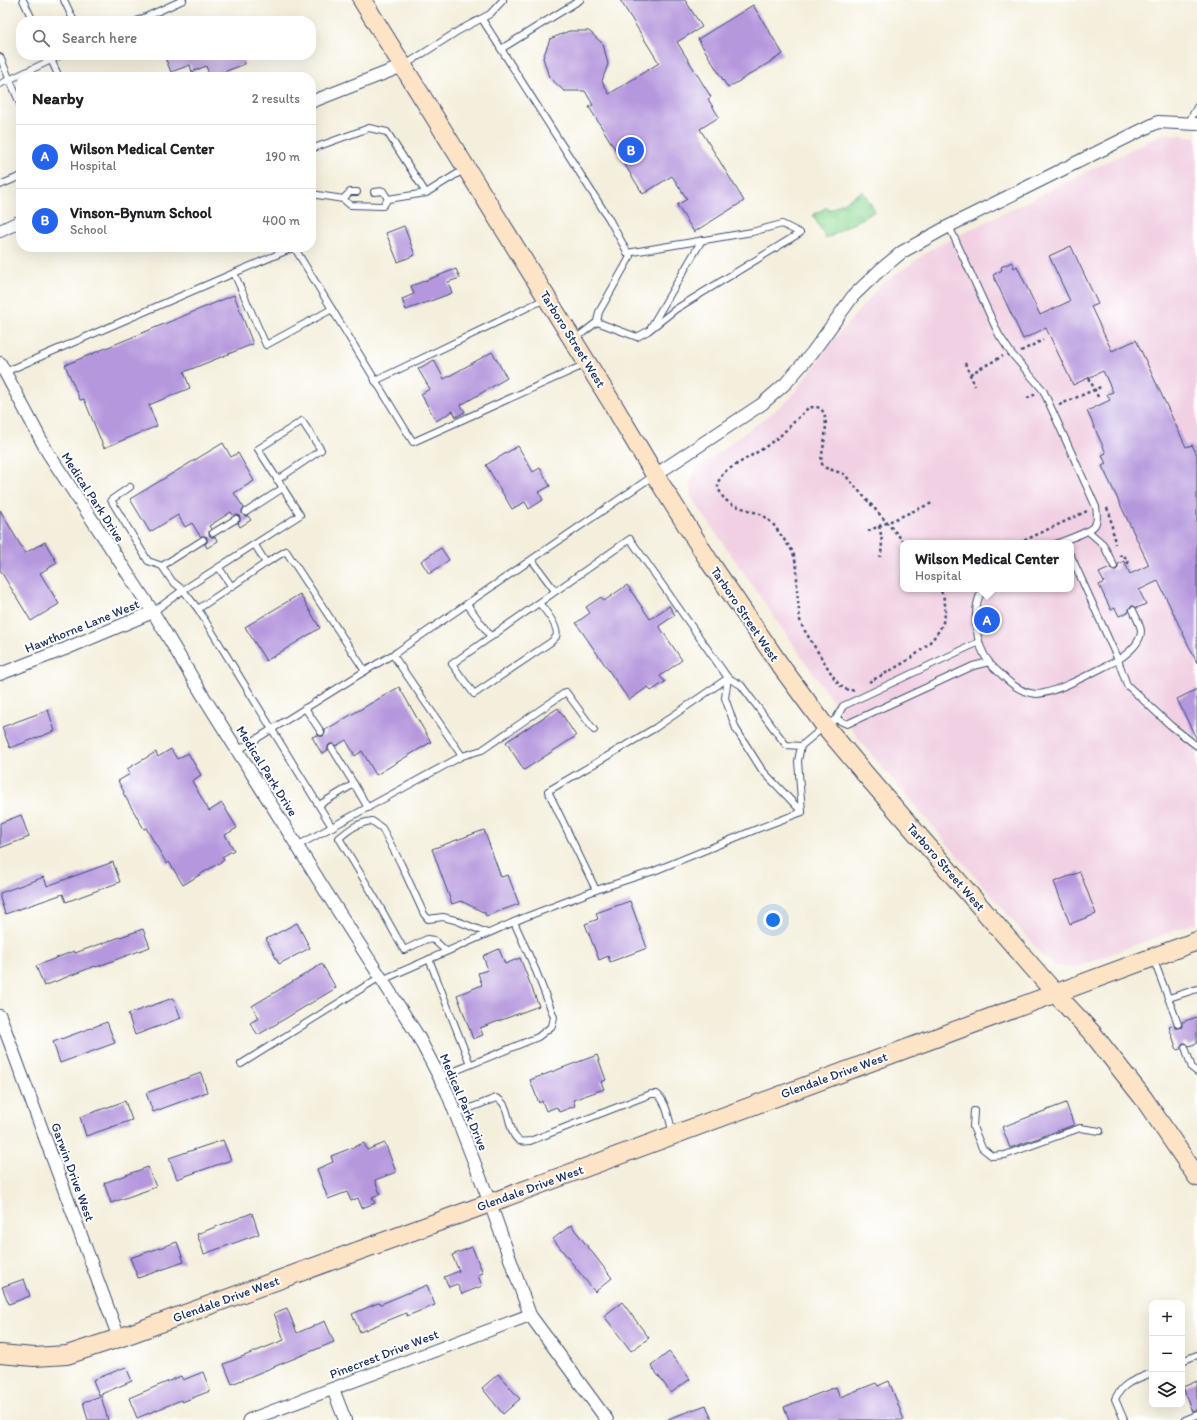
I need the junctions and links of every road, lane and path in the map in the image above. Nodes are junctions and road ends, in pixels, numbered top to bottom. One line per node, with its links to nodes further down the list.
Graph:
1 (23, 0): 7 (lane)
2 (64, 0): 8 (lane)
3 (183, 0): 9 (lane)
4 (362, 0): 15 (main road, Tarboro Street West)
5 (503, 0): 10 (lane)
6 (580, 0): 11 (lane)
7 (31, 16)
8 (72, 16)
9 (148, 16)
10 (482, 19): 11 (lane); 15 (lane)
11 (501, 49): 41 (lane)
12 (0, 57): 19 (lane)
13 (45, 60): 16 (lane)
14 (52, 60): 17 (lane)
15 (403, 66): 22 (street); 26 (main road, Tarboro Street West)
16 (23, 72)
17 (57, 72)
18 (16, 76): 19 (lane)
19 (10, 79): 20 (lane); 21 (lane)
20 (0, 84)
21 (16, 94)
22 (316, 100)
23 (1197, 107): 24 (lane)
24 (1193, 124): 36 (street)
25 (316, 147): 31 (lane)
26 (467, 168): 31 (lane); 43 (main road, Tarboro Street West)
27 (16, 178): 28 (lane)
28 (0, 185)
29 (357, 192): 33 (lane)
30 (374, 192): 34 (lane)
31 (426, 193): 34 (lane)
32 (316, 195): 33 (lane)
33 (343, 199): 34 (lane)
34 (388, 199)
35 (16, 223): 37 (street)
36 (949, 226): 58 (street); 63 (lane)
37 (0, 231)
38 (702, 240): 41 (lane); 46 (lane); 46 (lane)
39 (282, 252): 42 (lane)
40 (297, 252): 44 (lane)
41 (628, 252): 45 (lane)
42 (234, 273): 44 (lane); 50 (lane)
43 (547, 298): 47 (main road, Tarboro Street West); 52 (lane)
44 (332, 309): 52 (lane)
45 (597, 322): 46 (lane); 47 (lane)
46 (648, 331)
47 (573, 340): 48 (main road, Tarboro Street West)
48 (588, 363): 52 (lane); 58 (main road, Tarboro Street West)
49 (965, 363): 53 (path)
50 (2, 368): 92 (street, Medical Park Drive)
51 (1089, 378): 55 (path)
52 (375, 381)
53 (976, 386)
54 (1103, 386): 55 (path)
55 (1094, 390): 56 (path); 57 (path)
56 (1099, 399)
57 (1059, 405)
58 (655, 475): 77 (lane); 104 (main road, Tarboro Street West)
59 (277, 480): 59 (lane); 61 (lane)
60 (130, 486): 80 (lane)
61 (283, 488): 64 (lane); 75 (lane)
62 (932, 503): 66 (path)
63 (1096, 507): 69 (lane); 73 (path)
64 (246, 512)
65 (236, 519): 70 (lane)
66 (887, 523): 67 (path); 72 (path); 102 (path)
67 (879, 526): 68 (path); 76 (path)
68 (868, 531)
69 (1088, 531): 74 (lane); 81 (lane)
70 (213, 534)
71 (203, 540): 80 (lane)
72 (902, 540)
73 (1025, 540)
74 (1067, 540)
75 (255, 545): 78 (lane); 82 (lane)
76 (880, 557)
77 (532, 560): 85 (lane); 89 (lane)
78 (266, 563): 83 (lane); 98 (lane)
79 (1074, 563): 96 (lane)
80 (162, 566): 84 (lane)
81 (1114, 566)
82 (219, 568): 83 (lane); 84 (lane)
83 (232, 587): 90 (lane)
84 (183, 590): 90 (lane); 92 (lane)
85 (555, 592): 88 (lane); 100 (lane)
86 (942, 592): 101 (path)
87 (981, 592): 94 (lane)
88 (539, 603): 93 (lane); 93 (lane)
89 (467, 604): 93 (lane); 95 (lane)
90 (198, 609): 105 (lane)
91 (1133, 610): 96 (lane)
92 (153, 612): 99 (street, Hawthorne Lane West); 111 (street, Medical Park Drive)
93 (491, 637)
94 (979, 642): 97 (lane); 104 (lane)
95 (393, 655): 98 (lane); 112 (lane)
96 (1118, 660): 97 (lane); 109 (lane)
97 (989, 662): 104 (lane)
98 (365, 671): 103 (lane)
99 (0, 674)
100 (728, 678): 108 (lane); 116 (lane); 119 (lane)
101 (868, 682)
102 (855, 690)
103 (305, 708): 105 (lane); 107 (lane)
104 (830, 722): 108 (lane); 128 (main road, Tarboro Street West)
105 (272, 730): 111 (lane); 114 (lane)
106 (594, 730): 112 (lane)
107 (321, 732)
108 (801, 746): 116 (lane)
109 (1197, 746)
110 (332, 748): 113 (lane)
111 (237, 751): 118 (street, Medical Park Drive)
112 (462, 756): 115 (lane)
113 (354, 784): 114 (lane); 115 (lane)
114 (319, 805): 117 (lane)
115 (368, 808): 117 (lane)
116 (802, 812): 119 (lane)
117 (332, 827): 118 (lane)
118 (297, 846): 126 (street, Medical Park Drive)
119 (596, 890): 120 (lane)
120 (514, 922): 121 (lane); 134 (lane)
121 (487, 933): 123 (lane); 123 (lane)
122 (1197, 941): 124 (main road, Glendale Drive West)
123 (446, 951): 125 (lane)
124 (1153, 957): 128 (main road, Glendale Drive West); 129 (lane)
125 (429, 959): 126 (lane); 134 (lane)
126 (381, 978): 133 (lane); 136 (street, Medical Park Drive)
127 (1197, 989): 129 (lane)
128 (1055, 993): 140 (main road, Glendale Drive West); 141 (main road, Tarboro Street West)
129 (1169, 998): 131 (lane)
130 (0, 1016): 144 (street, Garwin Drive West)
131 (1178, 1024)
132 (1185, 1047): 135 (lane)
133 (241, 1064)
134 (470, 1064): 136 (lane)
135 (1197, 1072)
136 (440, 1077): 138 (street, Medical Park Drive)
137 (974, 1111): 139 (lane)
138 (455, 1114): 140 (lane); 142 (street, Medical Park Drive)
139 (1100, 1131)
140 (673, 1135): 142 (main road, Glendale Drive West)
141 (1197, 1177)
142 (490, 1203): 143 (street, Medical Park Drive); 144 (main road, Glendale Drive West)
143 (530, 1315): 149 (street, Pinecrest Drive West); 153 (street, Medical Park Drive)
144 (119, 1338): 145 (main road, Glendale Drive West)
145 (0, 1354)
146 (1197, 1355): 147 (lane)
147 (1185, 1360)
148 (1149, 1374): 154 (lane)
149 (333, 1389): 151 (street, Pinecrest Drive West); 152 (street)
150 (1197, 1415): 155 (lane)
151 (249, 1420)
152 (345, 1420)
153 (607, 1420)
154 (1124, 1420)
155 (1185, 1420)

